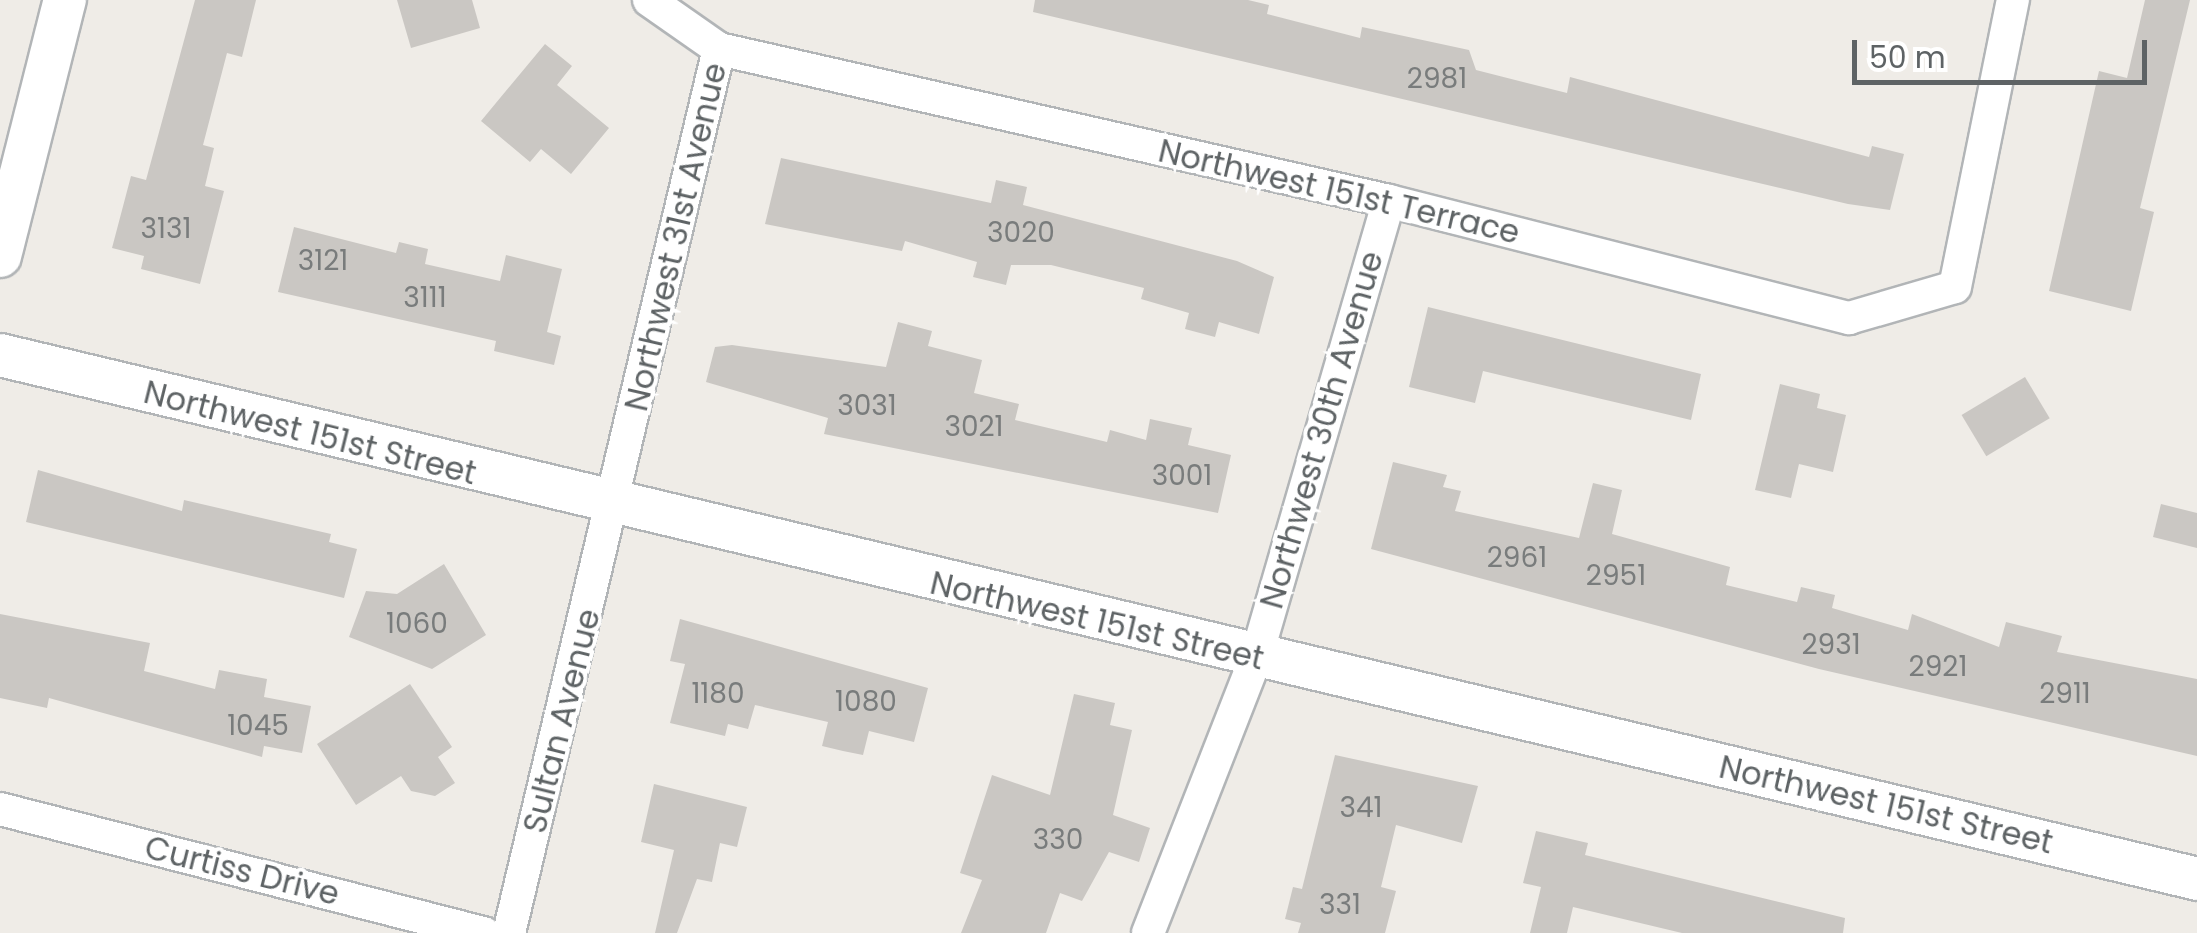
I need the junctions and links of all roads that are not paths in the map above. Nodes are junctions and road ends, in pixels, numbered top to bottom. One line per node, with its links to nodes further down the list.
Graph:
1 (64, 0): 6 (street)
2 (649, 0): 4 (street, Northwest 31st Avenue)
3 (2013, 0): 5 (street, Northwest 151st Terrace)
4 (719, 49): 5 (street, Northwest 151st Terrace); 8 (street, Northwest 31st Avenue)
5 (1389, 201): 9 (street, Northwest 30th Avenue)
6 (0, 256)
7 (0, 355): 8 (street, Northwest 151st Street)
8 (614, 508): 9 (street, Northwest 151st Street); 13 (street, Sultan Avenue)
9 (1256, 658): 11 (street, Northwest 151st Street); 14 (street, Northwest 30th Avenue)
10 (0, 810): 12 (street, Curtiss Drive)
11 (2197, 878)
12 (484, 933)
13 (509, 933)
14 (1148, 933)

